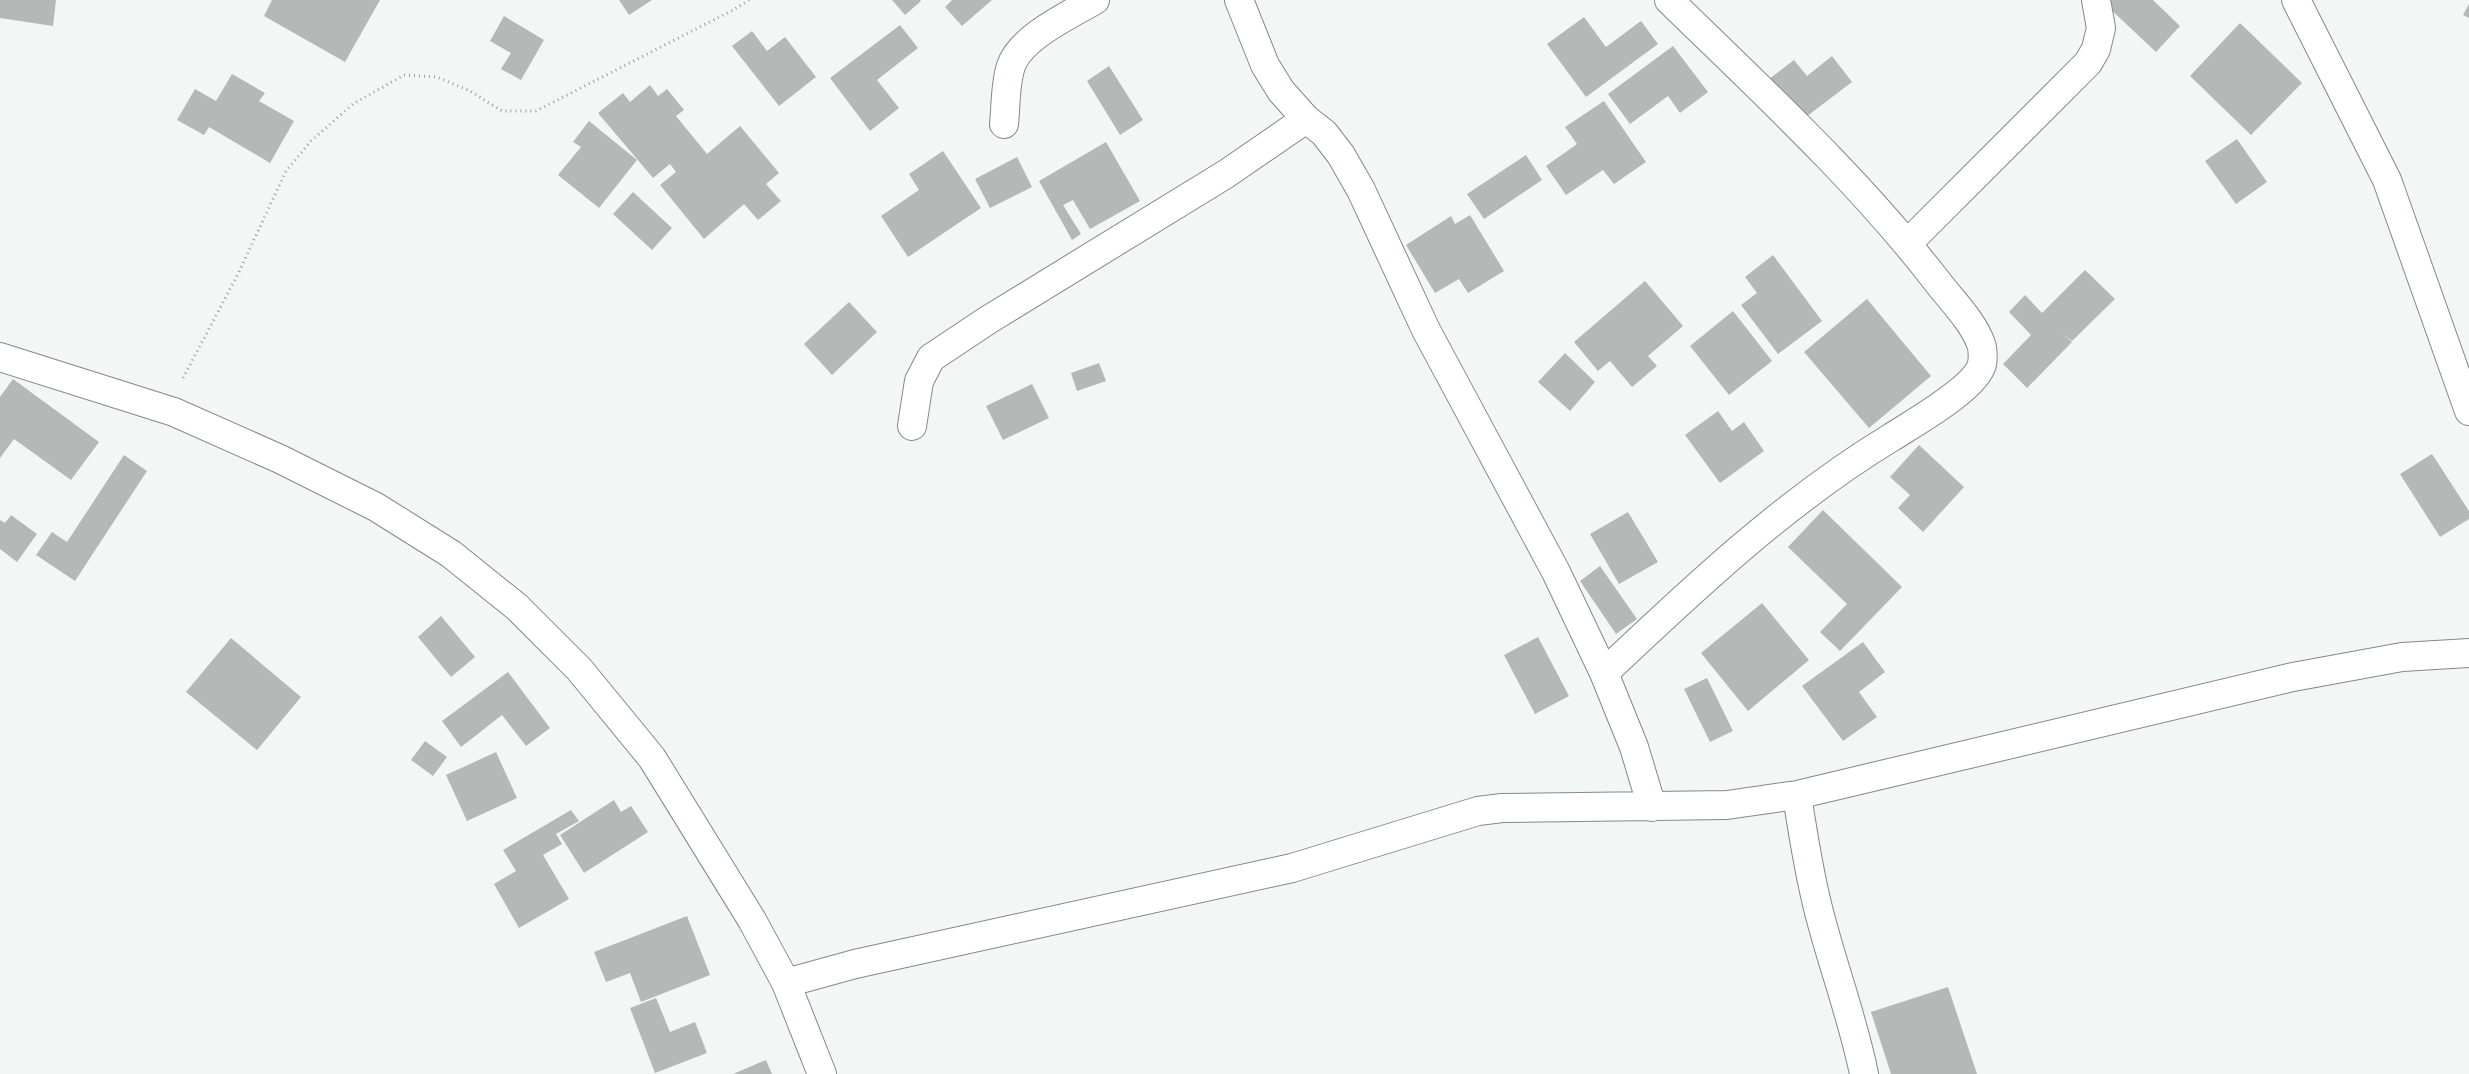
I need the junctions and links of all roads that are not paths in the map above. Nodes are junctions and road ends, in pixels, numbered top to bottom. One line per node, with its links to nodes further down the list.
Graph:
1 (1094, 0): 7 (street)
2 (1240, 0): 6 (street)
3 (1668, 0): 8 (street)
4 (2096, 0): 8 (street)
5 (2296, 0): 10 (street)
6 (1306, 119): 11 (street); 13 (street)
7 (1004, 124)
8 (1908, 244): 13 (street)
9 (0, 357): 16 (street)
10 (2469, 411)
11 (912, 426)
12 (2469, 653): 14 (street)
13 (1604, 672): 15 (street)
14 (1797, 796): 15 (street); 18 (street)
15 (1652, 808): 16 (street)
16 (786, 984): 17 (street)
17 (822, 1074)
18 (1864, 1074)

